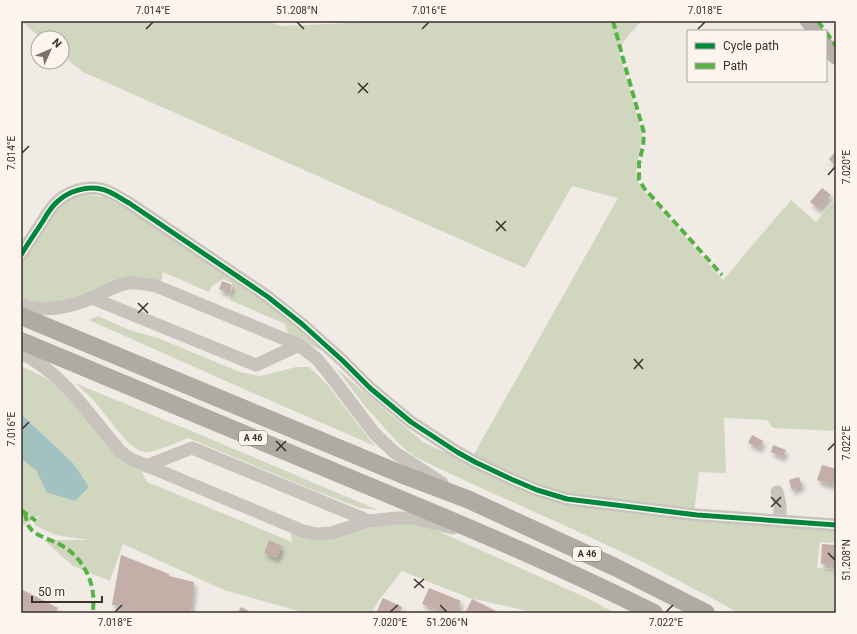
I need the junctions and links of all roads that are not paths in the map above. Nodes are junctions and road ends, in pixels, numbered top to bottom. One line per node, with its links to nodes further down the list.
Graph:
1 (808, 21): 2 (main road)
2 (814, 30)
3 (21, 255): 14 (lane)
4 (92, 298): 5 (lane); 8 (lane); 8 (lane)
5 (21, 304)
6 (21, 316): 12 (highway, A 46)
7 (21, 341): 16 (highway, A 46)
8 (299, 345): 12 (lane)
9 (21, 353): 10 (lane)
10 (146, 466): 13 (lane); 13 (lane)
11 (777, 492): 14 (lane)
12 (467, 499): 18 (highway, A 46)
13 (369, 521): 16 (lane)
14 (780, 521): 15 (lane)
15 (836, 525)
16 (486, 535): 17 (highway, A 46)
17 (654, 613)
18 (706, 613)

